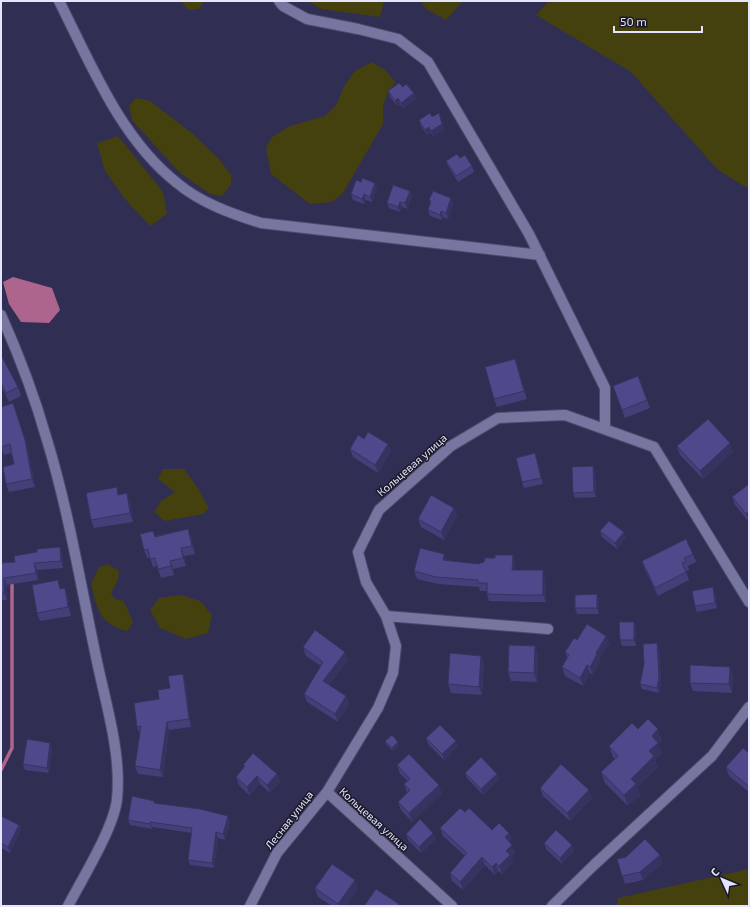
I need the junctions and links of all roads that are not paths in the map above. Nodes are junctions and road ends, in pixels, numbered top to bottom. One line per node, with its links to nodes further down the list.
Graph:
1 (59, 1): 3 (street)
2 (279, 1): 3 (street)
3 (540, 255): 5 (street)
4 (1, 315): 11 (street)
5 (605, 429): 6 (street, Кольцевая улица); 7 (street, Кольцевая улица)
6 (749, 602)
7 (386, 616): 8 (street); 10 (street, Кольцевая улица)
8 (548, 629)
9 (749, 707): 14 (street)
10 (327, 792): 12 (street, Лесная улица); 13 (street, Кольцевая улица)
11 (68, 906)
12 (250, 906)
13 (452, 906)
14 (552, 906)

